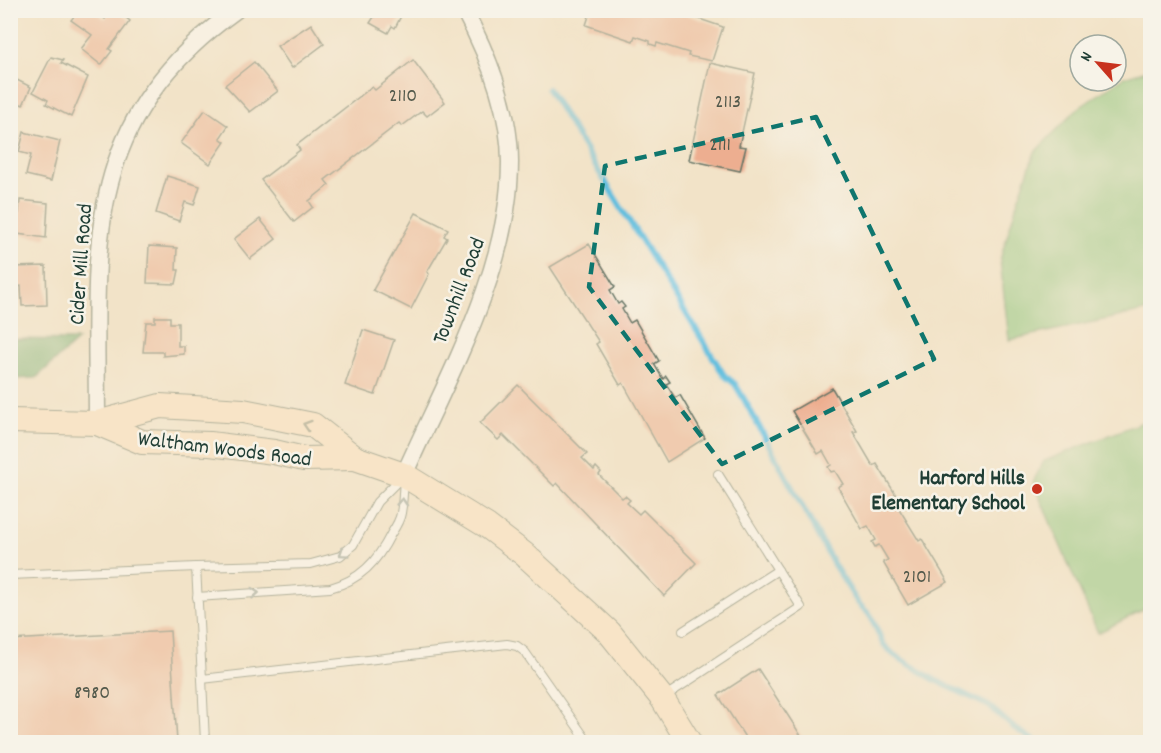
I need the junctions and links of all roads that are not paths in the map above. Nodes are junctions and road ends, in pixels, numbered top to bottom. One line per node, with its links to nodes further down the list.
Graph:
1 (236, 10): 4 (street, Cider Mill Road)
2 (464, 10): 7 (street, Townhill Road)
3 (10, 421): 4 (street, Waltham Woods Road)
4 (97, 423): 5 (street, Waltham Woods Road); 5 (street, Waltham Woods Road, one-way to 4)
5 (355, 458): 7 (street, Waltham Woods Road)
6 (718, 474): 9 (lane)
7 (404, 475): 8 (lane, one-way to 8); 11 (lane, one-way to 7); 14 (street, Waltham Woods Road)
8 (196, 567): 10 (lane); 11 (lane)
9 (778, 570): 12 (lane); 14 (lane)
10 (10, 575)
11 (197, 597): 13 (lane)
12 (682, 631)
13 (202, 679): 15 (lane); 16 (lane)
14 (662, 698): 17 (street, Waltham Woods Road)
15 (205, 742)
16 (588, 742)
17 (689, 742)

